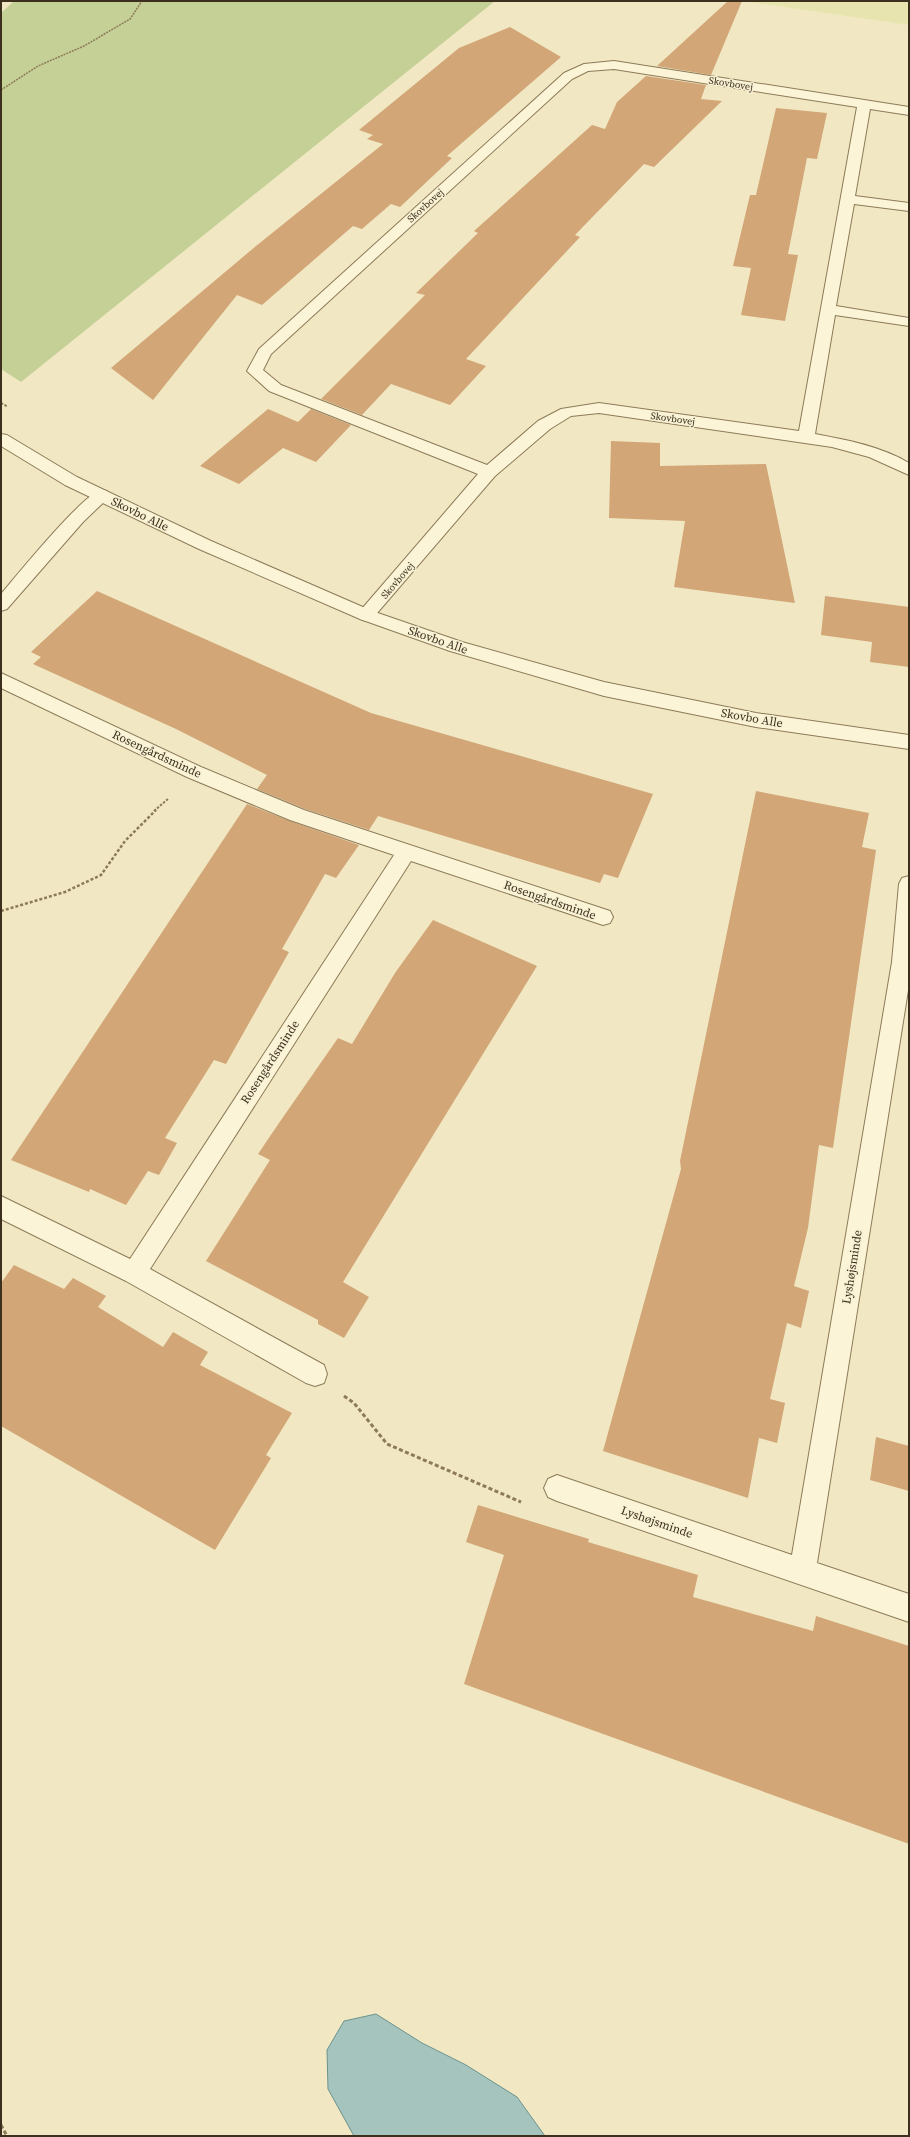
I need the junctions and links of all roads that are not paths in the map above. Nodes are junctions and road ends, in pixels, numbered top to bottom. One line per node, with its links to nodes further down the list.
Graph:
1 (864, 104): 2 (street, Skovbovej); 3 (street); 10 (street, Skovbovej)
2 (909, 111)
3 (848, 199): 4 (street); 5 (street)
4 (909, 207)
5 (827, 309): 6 (street); 7 (street)
6 (909, 322)
7 (806, 437): 9 (street, Skovbovej); 10 (street, Skovbovej)
8 (1, 439): 11 (street, Skovbo Alle)
9 (909, 470)
10 (489, 472): 13 (street, Skovbovej)
11 (101, 495): 12 (street); 13 (street, Skovbo Alle)
12 (1, 605)
13 (366, 615): 15 (street, Skovbo Alle)
14 (1, 680): 16 (street, Rosengårdsminde)
15 (909, 742)
16 (407, 851): 18 (street, Rosengårdsminde); 21 (street, Rosengårdsminde)
17 (909, 884): 19 (street, Lyshøjsminde)
18 (603, 917)
19 (906, 963): 24 (street, Lyshøjsminde)
20 (1, 1207): 21 (street)
21 (134, 1273): 22 (street)
22 (315, 1374)
23 (557, 1488): 24 (street, Lyshøjsminde)
24 (802, 1572): 25 (street, Lyshøjsminde)
25 (909, 1608)

